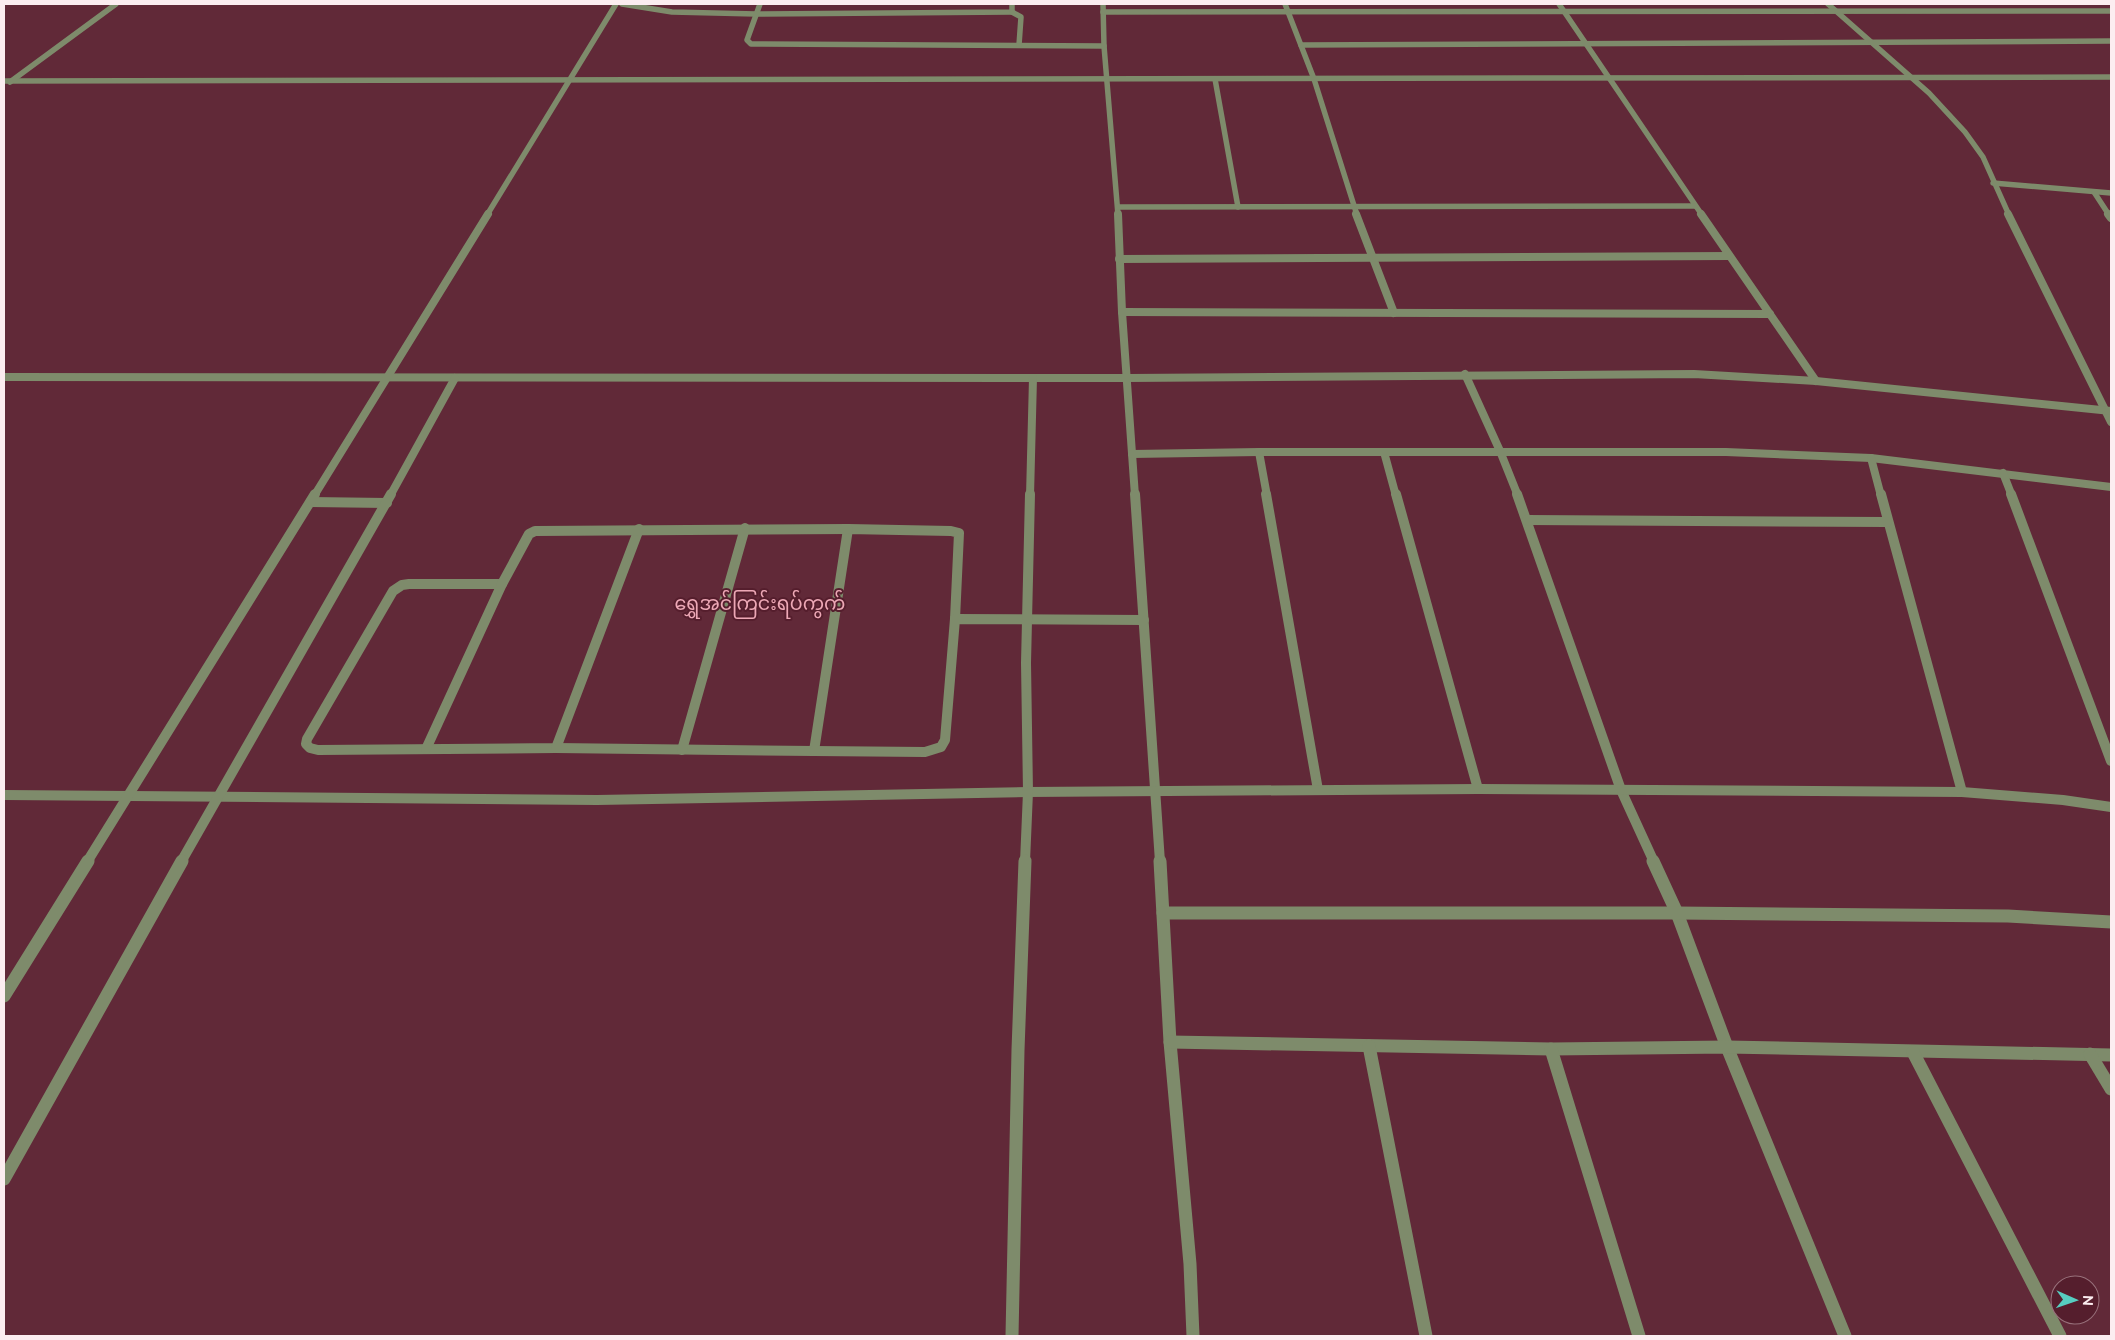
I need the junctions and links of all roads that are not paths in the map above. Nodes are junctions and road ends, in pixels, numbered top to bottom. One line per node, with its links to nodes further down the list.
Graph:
1 (116, 4): 48 (street)
2 (616, 4): 46 (street)
3 (622, 4): 33 (street)
4 (760, 4): 33 (street)
5 (914, 4): 32 (street)
6 (1012, 4): 25 (street)
7 (1103, 4): 26 (street)
8 (1196, 4): 27 (street)
9 (1285, 4): 28 (street)
10 (1364, 4): 29 (street)
11 (1463, 4): 19 (street)
12 (1559, 4): 20 (street)
13 (1644, 4): 30 (street)
14 (1729, 4): 31 (street)
15 (1828, 4): 21 (street)
16 (1921, 4): 22 (street)
17 (2009, 4): 23 (street)
18 (2101, 4): 24 (street)
19 (1468, 11): 20 (street); 29 (street)
20 (1564, 11): 30 (street); 37 (street)
21 (1836, 11): 22 (street); 31 (street); 35 (street)
22 (1930, 11): 23 (street)
23 (2018, 11): 24 (street)
24 (2111, 11)
25 (1012, 12): 32 (street); 38 (street)
26 (1103, 12): 27 (street); 39 (street)
27 (1197, 12): 28 (street)
28 (1288, 12): 29 (street); 36 (street)
29 (1368, 12)
30 (1651, 12): 31 (street)
31 (1736, 12)
32 (912, 13): 33 (street)
33 (756, 14): 38 (street)
34 (2111, 41): 35 (street)
35 (1870, 42): 37 (street); 40 (street)
36 (1301, 44): 37 (street); 44 (street)
37 (1586, 44): 45 (street)
38 (1019, 45): 39 (street)
39 (1104, 46): 42 (street)
40 (1912, 78): 41 (street); 45 (street); 50 (street)
41 (2111, 78)
42 (1106, 79): 43 (street); 46 (street); 54 (street)
43 (1215, 79): 44 (street); 55 (street)
44 (1314, 79): 45 (street); 56 (street)
45 (1610, 79): 53 (street)
46 (572, 80): 48 (street); 66 (street)
47 (4, 81): 48 (street)
48 (11, 82): 49 (street)
49 (4, 87)
50 (1993, 183): 51 (street); 71 (street)
51 (2094, 192): 52 (street); 57 (street)
52 (2111, 193)
53 (1695, 206): 56 (street); 58 (street)
54 (1118, 207): 55 (street); 59 (street)
55 (1238, 207): 56 (street)
56 (1354, 208): 60 (street)
57 (2111, 218)
58 (1729, 256): 60 (street); 63 (street)
59 (1119, 259): 60 (street); 61 (street)
60 (1372, 259): 62 (street)
61 (1122, 312): 62 (street); 69 (street)
62 (1394, 313): 63 (street)
63 (1770, 314): 70 (street)
64 (1465, 374): 69 (street); 70 (street); 73 (street)
65 (4, 377): 66 (street)
66 (388, 377): 67 (street); 80 (street)
67 (455, 378): 68 (street); 81 (street)
68 (1033, 378): 69 (street); 90 (street)
69 (1128, 378): 76 (street)
70 (1816, 381): 71 (street)
71 (2108, 411): 72 (street)
72 (2111, 422)
73 (1500, 451): 75 (street); 77 (street); 82 (street)
74 (1259, 452): 75 (street); 76 (street); 97 (street)
75 (1384, 452): 96 (street)
76 (1132, 454): 89 (street)
77 (1871, 458): 78 (street); 83 (street)
78 (2003, 473): 79 (street); 95 (street)
79 (2111, 487)
80 (311, 502): 81 (street); 102 (street)
81 (387, 503): 104 (street)
82 (1527, 520): 83 (street); 98 (street)
83 (1887, 522): 101 (street)
84 (745, 528): 85 (street); 86 (street); 93 (street)
85 (639, 529): 87 (street); 91 (street)
86 (848, 529): 88 (street); 94 (street)
87 (502, 584): 92 (street); 92 (street)
88 (955, 619): 90 (street); 94 (street)
89 (1144, 620): 90 (street); 99 (street)
90 (1028, 621): 100 (street)
91 (556, 748): 92 (street); 93 (street)
92 (426, 749)
93 (682, 750): 94 (street)
94 (814, 751)
95 (2111, 761)
96 (1478, 788): 97 (street); 98 (street)
97 (1318, 790): 99 (street)
98 (1622, 790): 101 (street); 107 (street)
99 (1156, 791): 100 (street); 106 (street)
100 (1028, 792): 104 (street); 119 (street)
101 (1962, 792): 105 (street)
102 (130, 794): 103 (street); 104 (street); 109 (street)
103 (4, 795)
104 (220, 796): 118 (street)
105 (2111, 807)
106 (1163, 913): 107 (street); 110 (street)
107 (1678, 913): 108 (street); 112 (street)
108 (2111, 922)
109 (4, 996)
110 (1170, 1042): 111 (street); 120 (street)
111 (1369, 1046): 113 (street); 121 (street)
112 (1727, 1047): 113 (street); 114 (street); 123 (street)
113 (1551, 1049): 122 (street)
114 (1913, 1052): 115 (street); 124 (street)
115 (2090, 1054): 116 (street); 117 (street)
116 (2111, 1055)
117 (2111, 1089)
118 (4, 1179)
119 (1012, 1336)
120 (1194, 1336)
121 (1426, 1336)
122 (1639, 1336)
123 (1845, 1336)
124 (2060, 1336)

